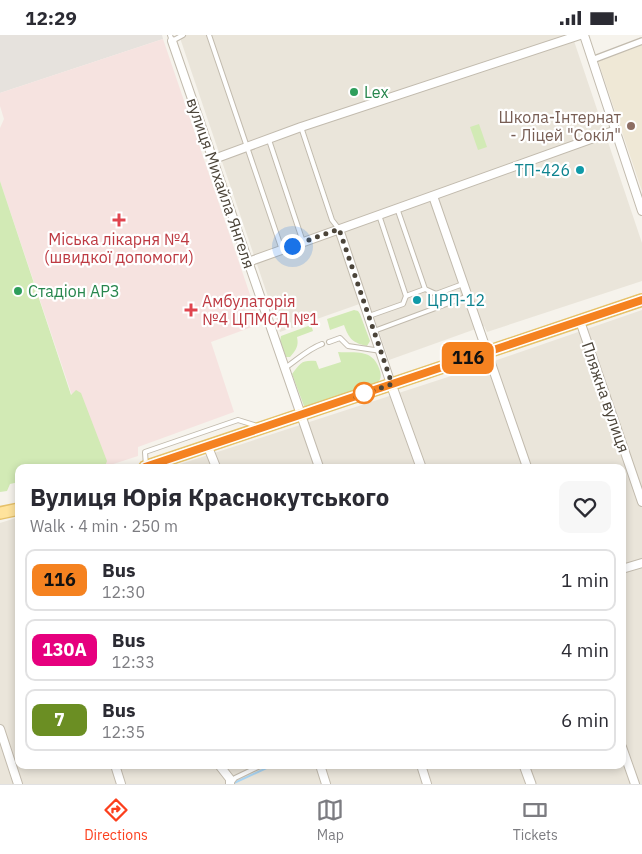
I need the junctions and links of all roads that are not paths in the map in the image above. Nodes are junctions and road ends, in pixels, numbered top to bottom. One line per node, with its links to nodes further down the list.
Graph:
1 (184, 35): 5 (lane)
2 (209, 35): 11 (lane)
3 (580, 35): 8 (street)
4 (584, 35): 7 (street)
5 (171, 38): 12 (street, вулиця Михайла Янгеля)
6 (642, 41): 7 (street)
7 (592, 60): 9 (street)
8 (301, 127): 10 (street); 17 (lane)
9 (616, 130): 13 (street); 15 (street)
10 (269, 139): 11 (street); 18 (lane)
11 (248, 147): 12 (street); 19 (lane)
12 (214, 159): 20 (street, вулиця Михайла Янгеля)
13 (433, 196): 14 (street); 21 (street)
14 (397, 209): 16 (street); 22 (lane)
15 (642, 211)
16 (379, 215): 17 (street); 23 (lane)
17 (339, 229): 18 (street); 26 (street)
18 (303, 242): 19 (street)
19 (282, 250): 20 (street)
20 (248, 261): 33 (street, вулиця Михайла Янгеля)
21 (463, 284): 22 (lane); 24 (street)
22 (425, 289): 23 (lane)
23 (406, 296): 26 (lane)
24 (468, 296): 28 (lane); 32 (street)
25 (642, 300): 27 (main road)
26 (369, 316): 28 (street)
27 (580, 321): 32 (main road); 44 (street, Пляжна вулиця)
28 (374, 331): 31 (street)
29 (329, 341): 31 (lane)
30 (322, 344): 33 (lane)
31 (381, 351): 34 (street)
32 (487, 352): 34 (main road); 43 (street)
33 (284, 368): 35 (street, вулиця Михайла Янгеля)
34 (392, 384): 35 (main road); 42 (street)
35 (301, 415): 36 (main road); 41 (street, вулиця Михайла Янгеля)
36 (262, 428): 37 (main road); 38 (lane)
37 (208, 447): 39 (main road); 40 (street)
38 (146, 464)
39 (155, 464)
40 (215, 464)
41 (318, 464)
42 (420, 464)
43 (526, 464)
44 (642, 502)
45 (642, 563): 46 (street)
46 (626, 568)
47 (0, 729): 55 (street)
48 (626, 758): 61 (street)
49 (116, 769): 56 (street)
50 (221, 769): 57 (street)
51 (254, 769): 57 (lane)
52 (321, 769): 58 (street)
53 (422, 769): 59 (street)
54 (525, 769): 60 (street)
55 (18, 784)
56 (121, 784)
57 (231, 784)
58 (326, 784)
59 (427, 784)
60 (531, 784)
61 (635, 784)

